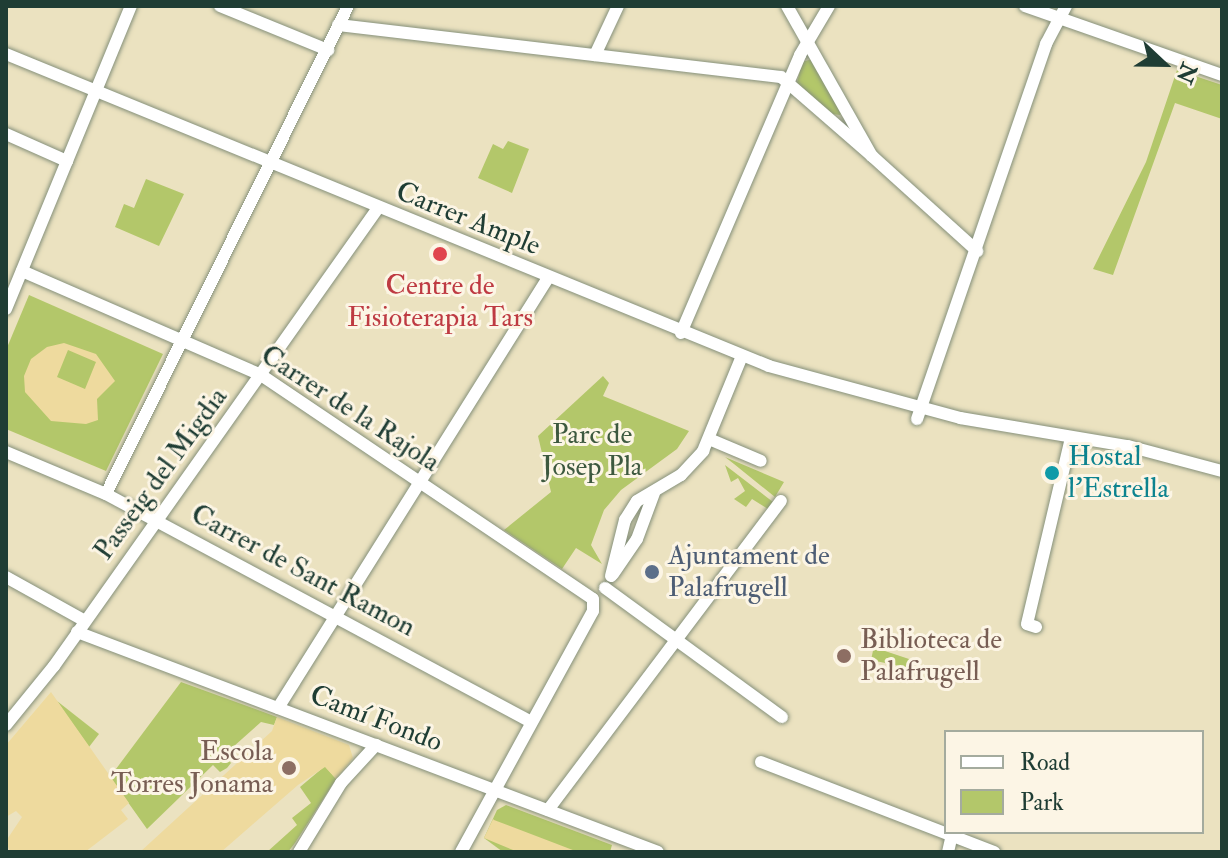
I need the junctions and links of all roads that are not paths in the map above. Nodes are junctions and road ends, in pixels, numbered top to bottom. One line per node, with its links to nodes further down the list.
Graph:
1 (131, 6): 16 (street)
2 (220, 6): 11 (street)
3 (348, 6): 9 (street)
4 (618, 6): 13 (street)
5 (787, 6): 10 (street)
6 (829, 6): 10 (street)
7 (1025, 6): 8 (street)
8 (1063, 12): 14 (street); 22 (street)
9 (338, 25): 11 (street); 13 (street)
10 (807, 41): 15 (street); 18 (street)
11 (328, 50): 20 (street)
12 (6, 54): 16 (street, Carrer Ample)
13 (595, 55): 15 (street)
14 (1222, 75)
15 (790, 82): 18 (street); 26 (street)
16 (95, 92): 19 (street); 20 (street, Carrer Ample)
17 (6, 134): 19 (street)
18 (872, 156): 22 (street)
19 (67, 161): 23 (street)
20 (273, 165): 21 (street, Carrer Ample); 27 (street)
21 (378, 208): 24 (street, Carrer Ample); 29 (street, Passeig del Migdia)
22 (977, 251): 30 (street)
23 (22, 271): 25 (street); 27 (street, Carrer de la Rajola)
24 (548, 278): 26 (street, Carrer Ample); 36 (street)
25 (6, 309)
26 (681, 333): 28 (street, Carrer Ample)
27 (180, 341): 29 (street, Carrer de la Rajola); 38 (street)
28 (742, 356): 30 (street, Carrer Ample); 32 (street)
29 (261, 375): 36 (street, Carrer de la Rajola); 40 (street, Passeig del Migdia)
30 (919, 413): 31 (street, Carrer Ample)
31 (1071, 438): 35 (street, Carrer Ample); 48 (street)
32 (709, 439): 34 (street); 37 (street)
33 (6, 452): 38 (street, Carrer de Sant Ramon)
34 (761, 461)
35 (1222, 471)
36 (419, 482): 45 (street, Carrer de la Rajola); 46 (street)
37 (656, 490): 41 (street); 42 (street)
38 (106, 494): 40 (street, Carrer de Sant Ramon)
39 (781, 501): 49 (street)
40 (156, 521): 46 (street, Carrer de Sant Ramon); 47 (street, Passeig del Migdia)
41 (620, 529): 42 (street); 44 (street)
42 (637, 537): 44 (street)
43 (6, 577): 47 (street, Camí Fondo)
44 (608, 582): 45 (street); 49 (street)
45 (593, 599): 52 (street)
46 (335, 616): 50 (street); 52 (street, Carrer de Sant Ramon)
47 (81, 627): 50 (street, Camí Fondo); 53 (street, Passeig del Migdia)
48 (1036, 627)
49 (676, 640): 51 (street); 57 (street)
50 (278, 708): 54 (street, Camí Fondo)
51 (782, 717)
52 (529, 721): 56 (street)
53 (6, 725)
54 (376, 745): 56 (street, Camí Fondo); 60 (street)
55 (761, 762): 58 (street)
56 (492, 788): 57 (street, Camí Fondo); 61 (street)
57 (548, 810): 62 (street, Camí Fondo)
58 (944, 832)
59 (952, 835): 63 (street); 64 (street)
60 (299, 852)
61 (461, 852)
62 (658, 852)
63 (948, 852)
64 (994, 852)

